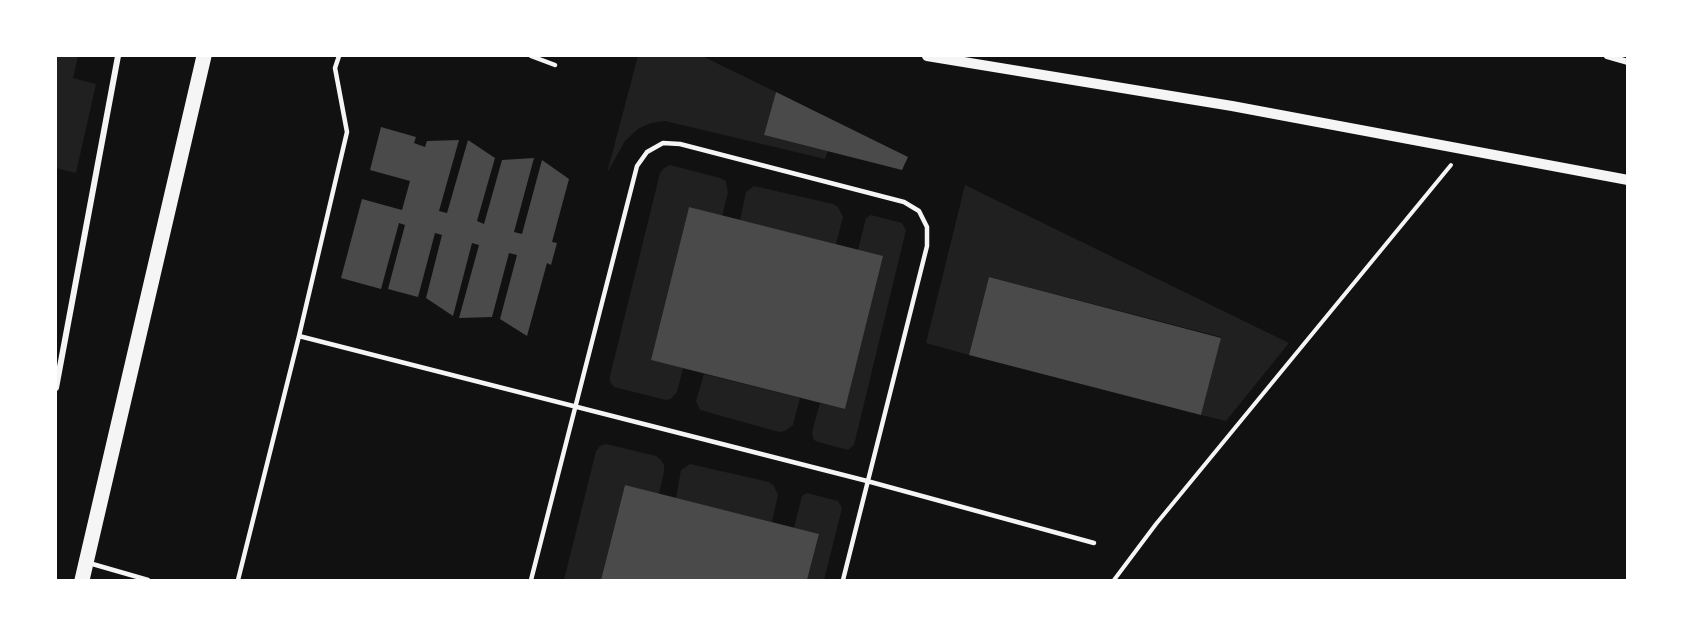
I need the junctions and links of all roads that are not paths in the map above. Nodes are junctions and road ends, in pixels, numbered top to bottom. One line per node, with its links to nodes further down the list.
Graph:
1 (118, 56): 11 (street)
2 (204, 56): 15 (main road)
3 (339, 56): 10 (lane)
4 (531, 56): 8 (lane)
5 (927, 56): 9 (street)
6 (1607, 56): 7 (street)
7 (1628, 62)
8 (555, 65)
9 (1628, 180)
10 (299, 336): 12 (lane); 18 (lane)
11 (56, 388)
12 (575, 407): 13 (lane); 13 (lane); 19 (lane)
13 (867, 481): 14 (lane); 20 (lane)
14 (1094, 543)
15 (86, 563): 16 (main road); 17 (lane)
16 (82, 580)
17 (148, 580)
18 (238, 580)
19 (531, 580)
20 (843, 580)

